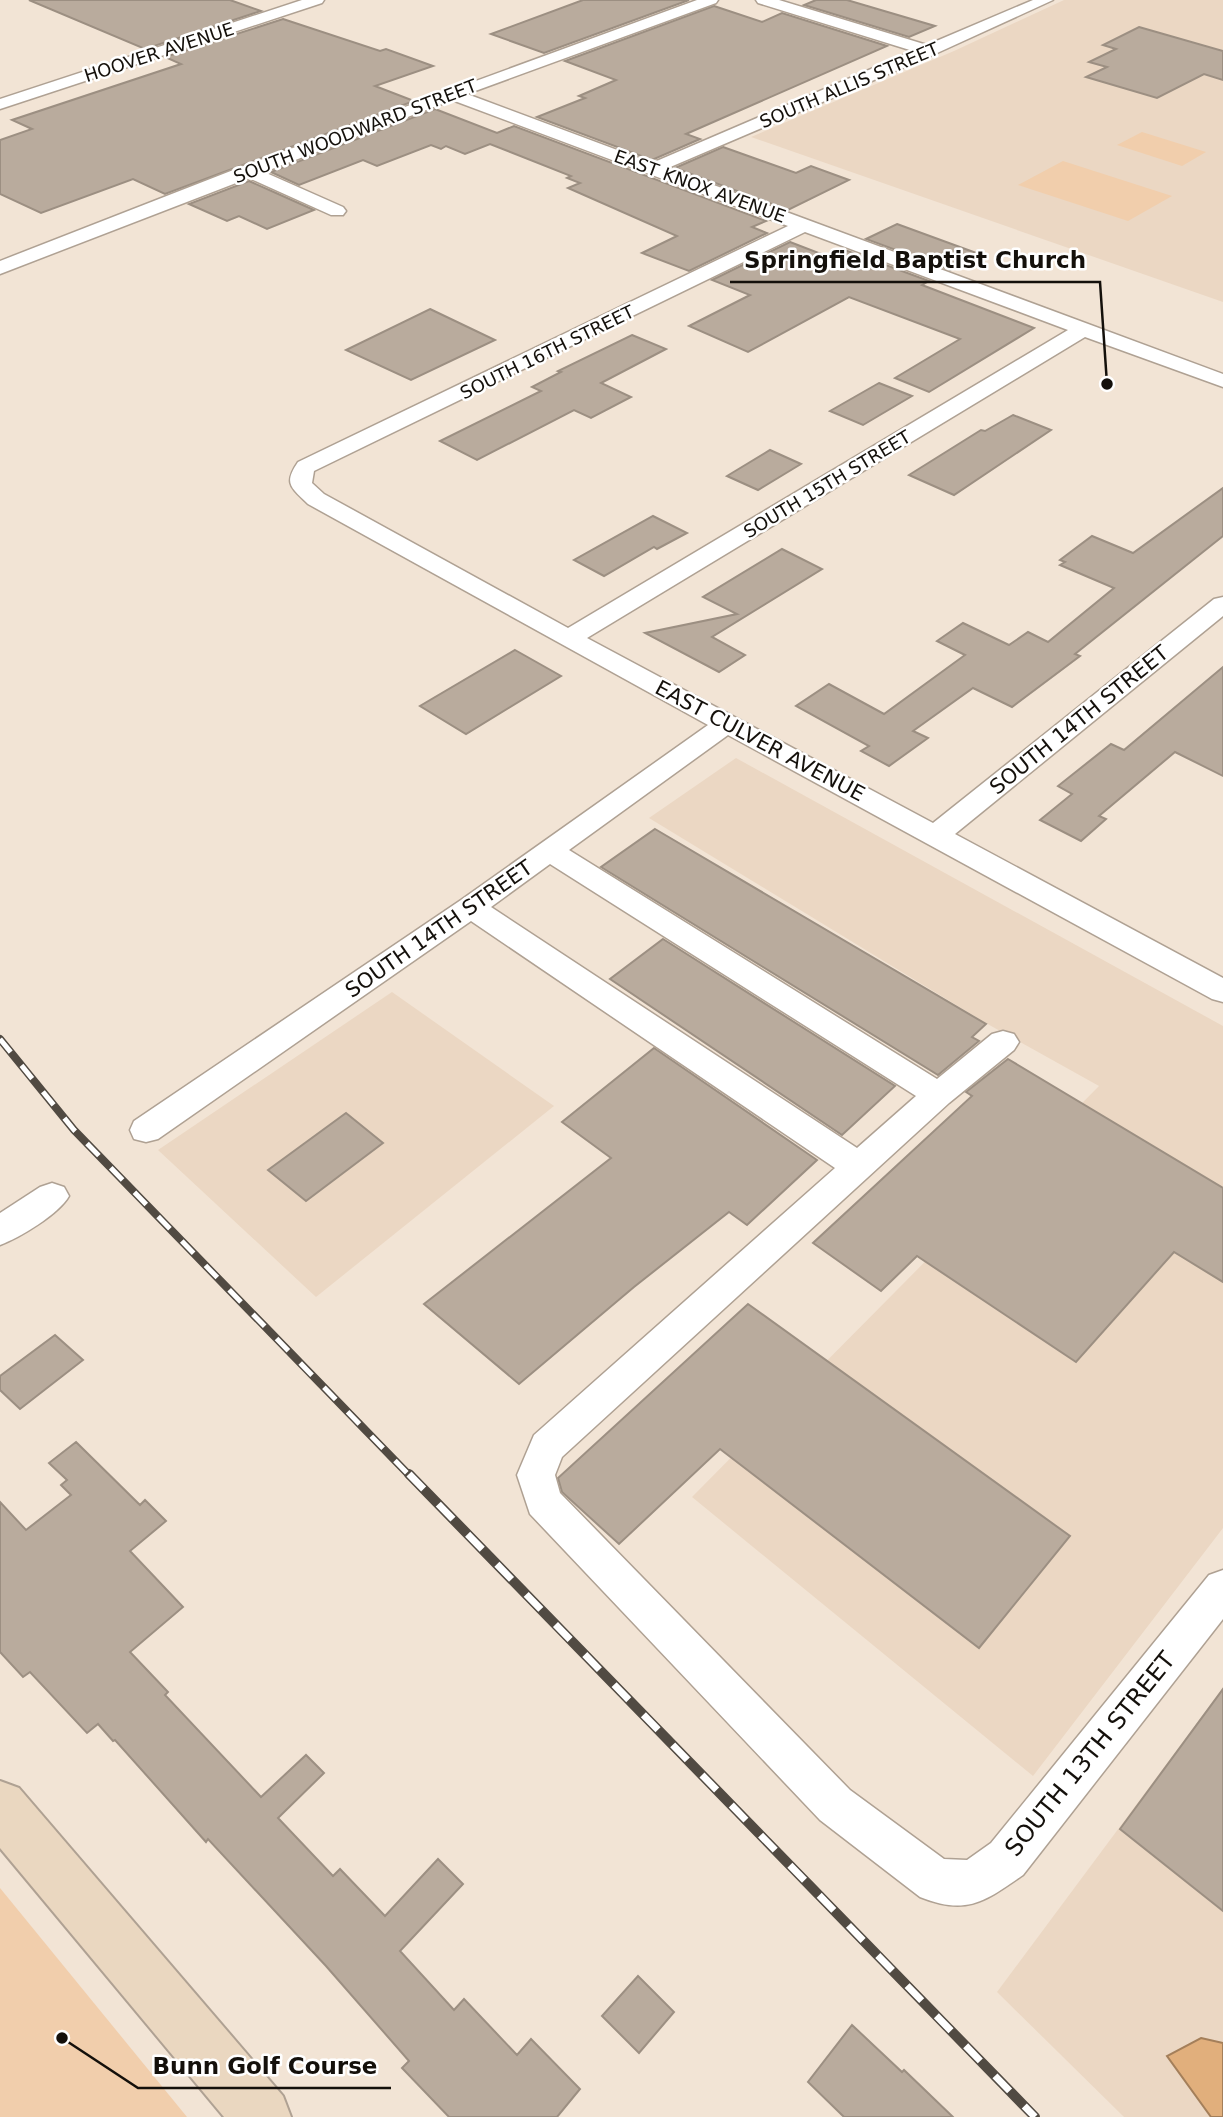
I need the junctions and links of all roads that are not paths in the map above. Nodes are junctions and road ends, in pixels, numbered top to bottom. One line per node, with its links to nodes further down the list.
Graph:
1 (317, 0): 7 (street, HOOVER AVENUE)
2 (711, 0): 6 (street, SOUTH WOODWARD STREET)
3 (763, 0): 5 (street)
4 (1046, 0): 5 (street, SOUTH ALLIS STREET)
5 (929, 51): 8 (street, SOUTH ALLIS STREET)
6 (452, 94): 8 (street, EAST KNOX AVENUE); 9 (street, SOUTH WOODWARD STREET)
7 (0, 104)
8 (652, 169): 11 (street, EAST KNOX AVENUE)
9 (247, 172): 10 (street); 12 (street, SOUTH WOODWARD STREET)
10 (337, 211)
11 (804, 225): 13 (street, EAST KNOX AVENUE); 15 (street, SOUTH 16TH STREET)
12 (0, 268)
13 (1084, 329): 14 (street, EAST KNOX AVENUE); 17 (street, SOUTH 15TH STREET)
14 (1223, 381)
15 (301, 485): 17 (street, EAST CULVER AVENUE)
16 (1223, 604): 19 (street, SOUTH 14TH STREET)
17 (569, 638): 18 (street, EAST CULVER AVENUE)
18 (728, 723): 19 (street, EAST CULVER AVENUE); 20 (street, SOUTH 14TH STREET)
19 (935, 836): 22 (street, EAST CULVER AVENUE)
20 (550, 851): 21 (street, SOUTH 14TH STREET); 24 (street)
21 (471, 907): 25 (street, SOUTH 14TH STREET); 26 (street)
22 (1223, 991)
23 (1003, 1042): 24 (street)
24 (938, 1095): 26 (street)
25 (146, 1129)
26 (858, 1166): 29 (street, SOUTH 13TH STREET)
27 (52, 1196): 28 (street)
28 (0, 1231)
29 (1223, 1588)
30 (0, 1807): 31 (main road)
31 (262, 2117)

